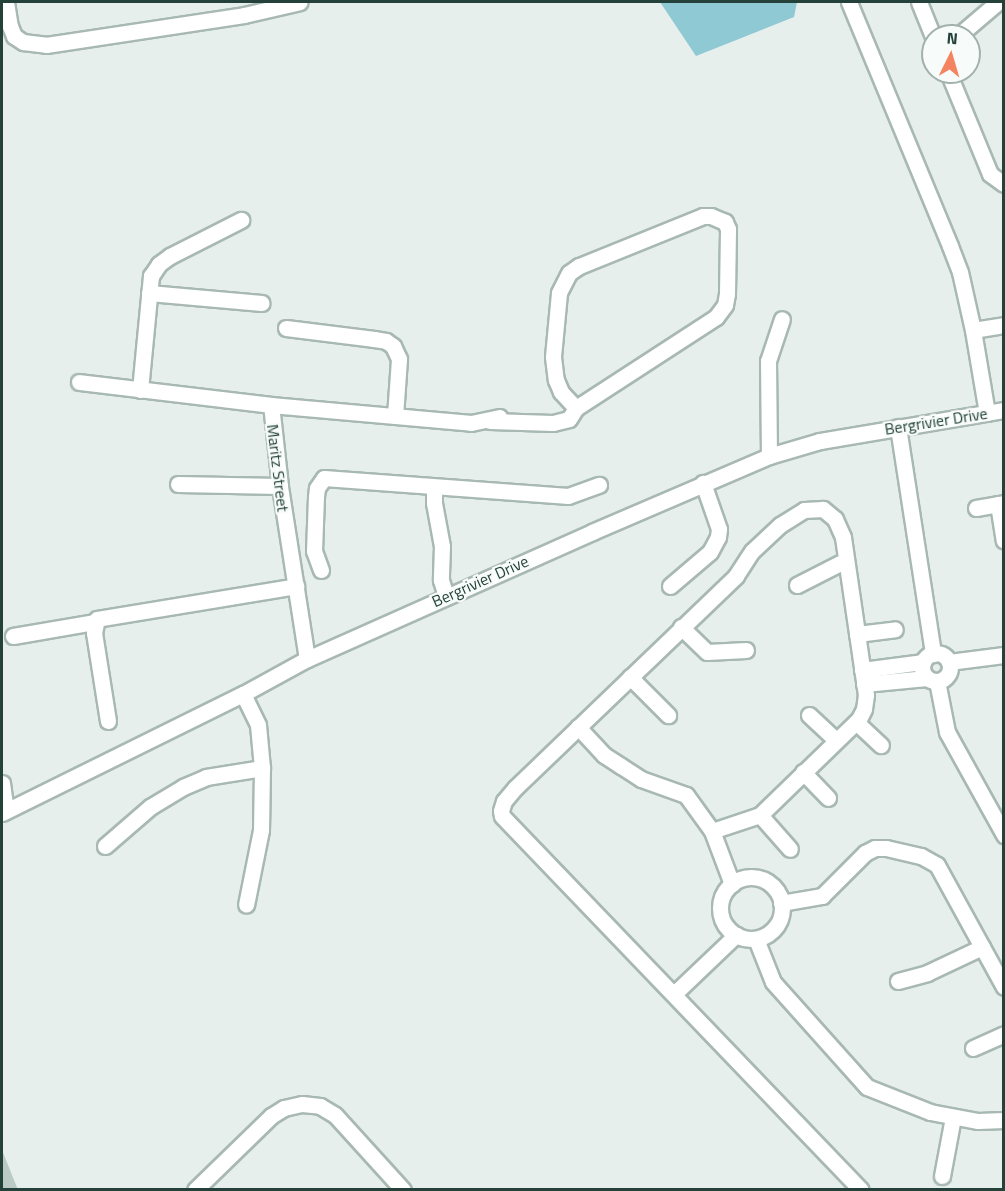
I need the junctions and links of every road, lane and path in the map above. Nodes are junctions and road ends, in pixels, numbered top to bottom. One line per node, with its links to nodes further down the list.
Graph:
1 (6, 2): 2 (street)
2 (300, 2)
3 (849, 2): 16 (street)
4 (919, 2): 6 (street)
5 (998, 2): 7 (street)
6 (928, 24)
7 (972, 24)
8 (953, 84): 9 (street)
9 (1004, 184)
10 (241, 219): 11 (street)
11 (148, 293): 12 (street); 18 (street)
12 (262, 303)
13 (782, 319): 27 (street)
14 (1004, 325): 16 (street)
15 (286, 328): 24 (street)
16 (973, 330): 23 (street)
17 (79, 382): 18 (street)
18 (140, 390): 19 (street)
19 (271, 405): 24 (street, Maritz Street); 30 (street, Maritz Street)
20 (576, 408): 20 (street); 25 (street)
21 (1004, 410): 23 (street, Bergrivier Drive)
22 (506, 413): 25 (street, Maritz Street)
23 (987, 413): 26 (street, Bergrivier Drive)
24 (395, 416): 25 (street, Maritz Street)
25 (490, 421)
26 (898, 427): 27 (street, Bergrivier Drive); 49 (street)
27 (769, 456): 28 (street, Bergrivier Drive)
28 (703, 483): 40 (street); 41 (street, Bergrivier Drive)
29 (178, 484): 30 (street)
30 (280, 486): 39 (street, Maritz Street)
31 (599, 486): 32 (street)
32 (434, 487): 37 (street); 41 (street)
33 (1001, 504): 34 (street); 35 (street)
34 (976, 508)
35 (1004, 541)
36 (846, 560): 38 (street); 43 (street); 45 (street)
37 (321, 570)
38 (797, 585)
39 (296, 586): 42 (street); 50 (street, Maritz Street)
40 (670, 586)
41 (446, 596): 50 (street, Bergrivier Drive)
42 (94, 622): 46 (street); 59 (street)
43 (681, 627): 47 (street); 53 (street)
44 (895, 629): 45 (street)
45 (857, 634): 54 (street)
46 (12, 636)
47 (746, 650)
48 (1004, 655): 52 (street)
49 (928, 658): 52 (street); 54 (street); 55 (street)
50 (307, 659): 56 (street, Bergrivier Drive)
51 (1004, 665): 52 (street)
52 (949, 667): 55 (street)
53 (630, 677): 57 (street); 61 (street)
54 (863, 677): 55 (street); 60 (street)
55 (932, 680): 71 (street)
56 (243, 694): 64 (street); 68 (street, Bergrivier Drive)
57 (668, 715)
58 (809, 715): 62 (street)
59 (108, 721)
60 (856, 722): 62 (street); 63 (street)
61 (578, 727): 70 (street); 82 (street)
62 (836, 740): 65 (street)
63 (880, 745)
64 (262, 768): 72 (street); 76 (street)
65 (803, 772): 67 (street); 69 (street)
66 (2, 783): 68 (street, Bergrivier Drive)
67 (828, 798)
68 (4, 811)
69 (760, 815): 70 (street); 73 (street)
70 (712, 831): 74 (street)
71 (1004, 835)
72 (105, 846)
73 (790, 849)
74 (732, 884): 75 (street); 77 (street)
75 (781, 903): 78 (street); 79 (street)
76 (246, 904)
77 (736, 935): 78 (street); 82 (street)
78 (756, 939): 85 (street)
79 (982, 947): 80 (street); 81 (street)
80 (898, 981)
81 (1004, 987)
82 (674, 994): 90 (street)
83 (1004, 1034): 84 (street)
84 (973, 1048)
85 (953, 1117): 86 (street); 87 (street)
86 (1004, 1120)
87 (942, 1176)
88 (195, 1190): 89 (street)
89 (403, 1190)
90 (861, 1190)

